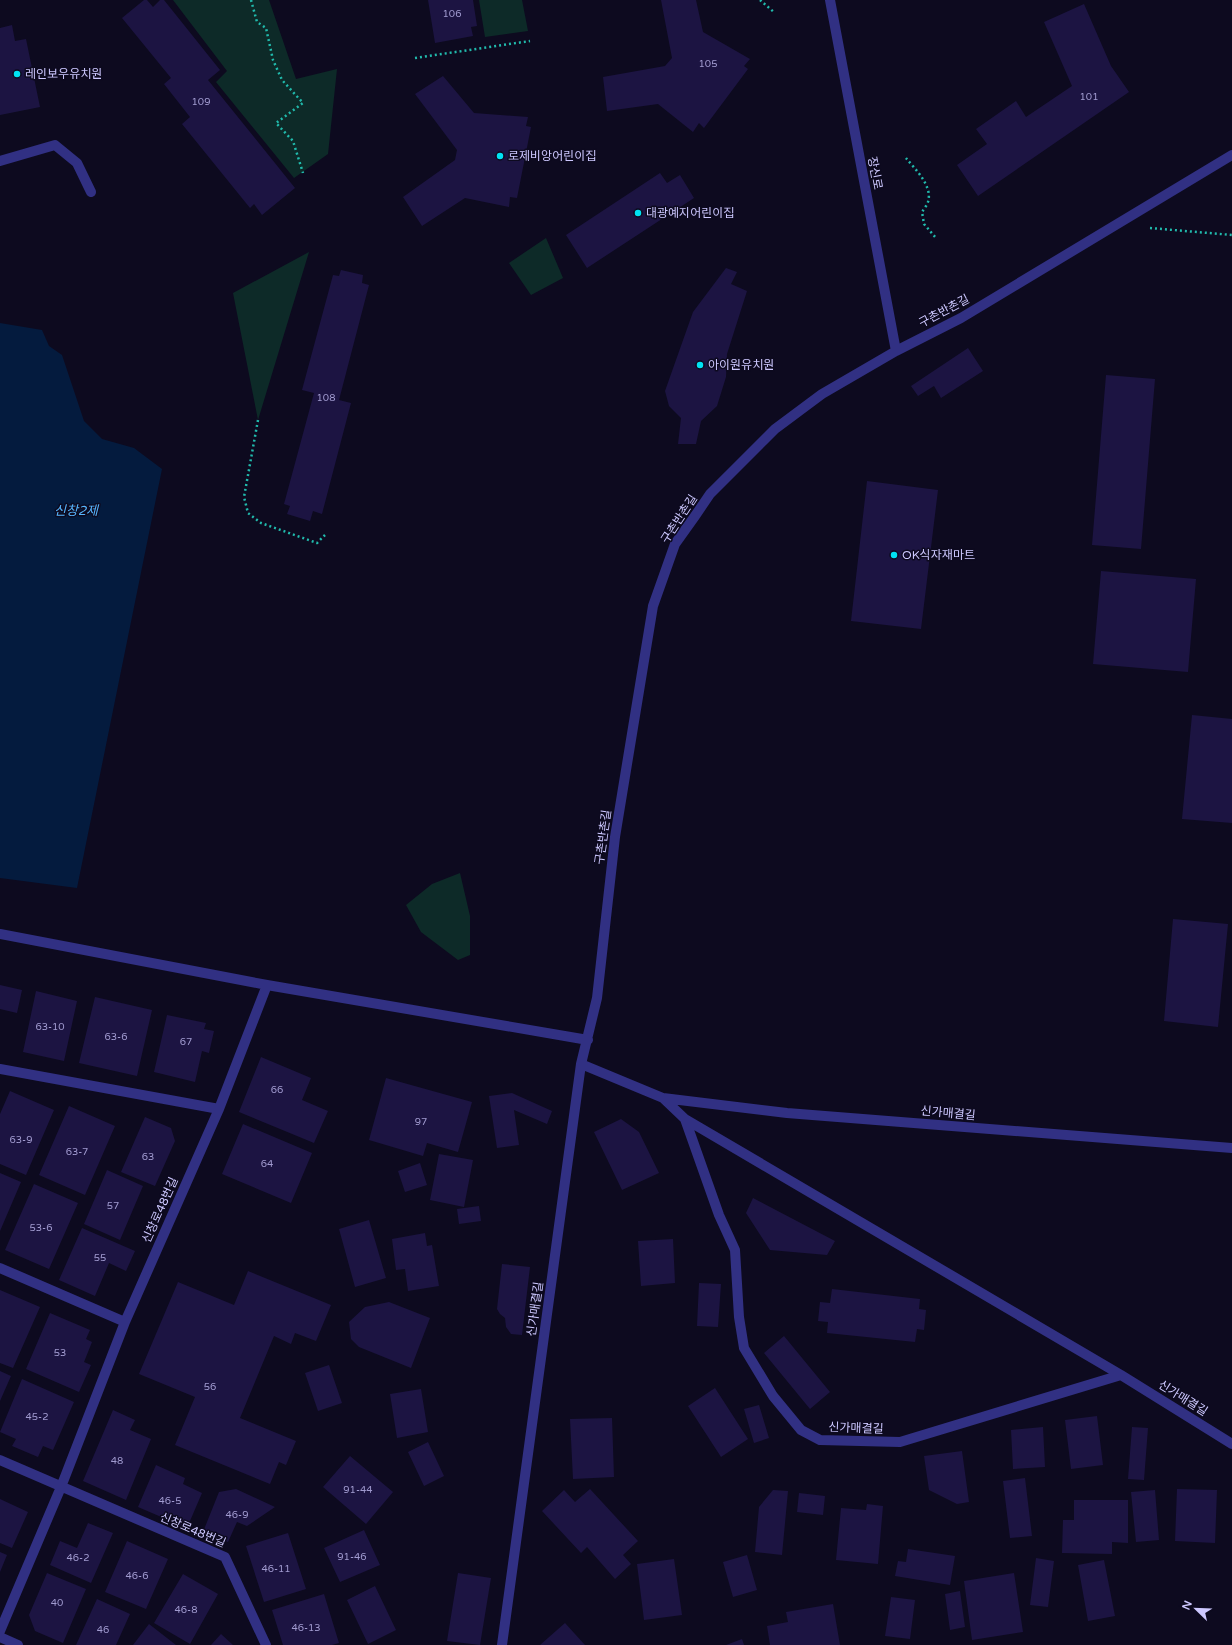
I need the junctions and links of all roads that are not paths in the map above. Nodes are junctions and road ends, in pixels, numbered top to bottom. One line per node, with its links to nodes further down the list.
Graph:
1 (830, 0): 5 (street, 장신로)
2 (1232, 155): 5 (street, 구촌반촌길)
3 (0, 161): 4 (street)
4 (91, 192)
5 (896, 351): 8 (street, 구촌반촌길)
6 (0, 934): 7 (street)
7 (267, 984): 8 (street); 12 (street, 신창로48번길)
8 (588, 1040): 9 (street, 구촌반촌길)
9 (581, 1064): 11 (street, 신가매결길); 25 (street, 신가매결길)
10 (0, 1069): 12 (street)
11 (663, 1098): 13 (street, 신가매결길); 14 (street, 신가매결길)
12 (219, 1109): 16 (street, 신창로48번길)
13 (685, 1119): 17 (street, 신가매결길); 17 (street, 신가매결길)
14 (1232, 1148)
15 (0, 1268): 16 (street)
16 (125, 1322): 20 (street, 신창로48번길)
17 (1121, 1375): 18 (street, 신가매결길)
18 (1232, 1444)
19 (0, 1460): 20 (street, 신창로48번길)
20 (61, 1487): 21 (street, 신창로48번길); 24 (street, 신창로48번길)
21 (0, 1631)
22 (0, 1637): 23 (street)
23 (18, 1645)
24 (266, 1645)
25 (502, 1645)

